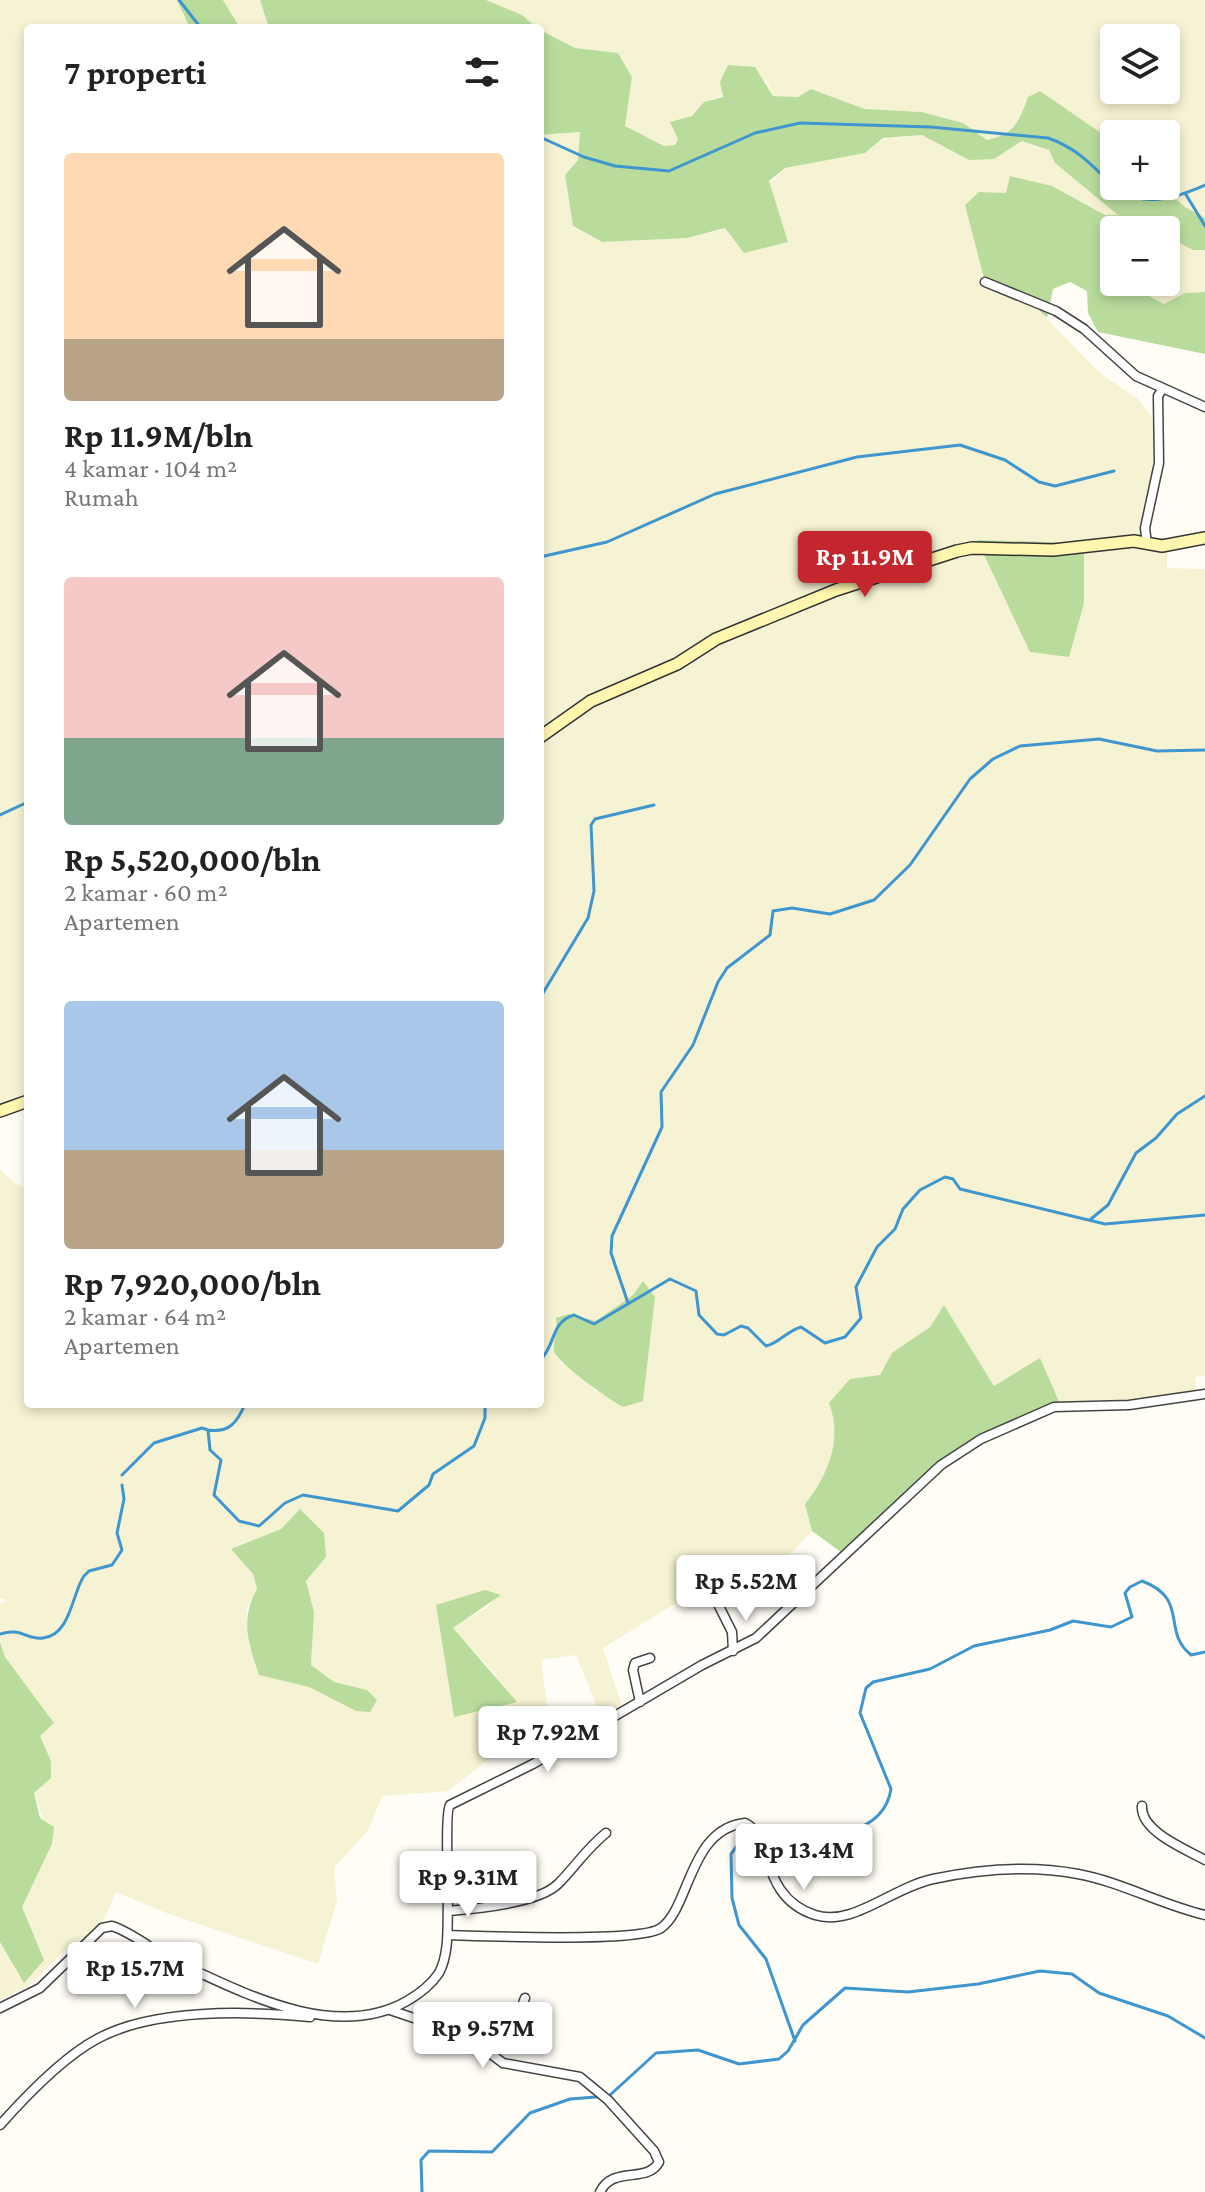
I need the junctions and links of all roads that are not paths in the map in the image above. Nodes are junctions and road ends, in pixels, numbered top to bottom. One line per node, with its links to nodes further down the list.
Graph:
1 (985, 282): 2 (street)
2 (1163, 388): 3 (street); 5 (street)
3 (1205, 407)
4 (1205, 538): 5 (street)
5 (1147, 544): 6 (street)
6 (544, 734)
7 (24, 1102): 8 (street)
8 (0, 1111)
9 (1205, 1394): 11 (street)
10 (717, 1602): 11 (street)
11 (733, 1651): 13 (street)
12 (650, 1658): 13 (street)
13 (640, 1702): 17 (street)
14 (1142, 1806): 16 (street)
15 (606, 1833): 17 (street)
16 (1205, 1860)
17 (448, 1911): 19 (street)
18 (1205, 1915): 19 (street)
19 (448, 1935): 22 (street)
20 (525, 1998): 24 (street)
21 (0, 2008): 23 (street)
22 (390, 2010): 23 (street); 24 (street)
23 (319, 2017): 25 (street)
24 (467, 2036): 26 (street)
25 (0, 2125)
26 (600, 2192)

